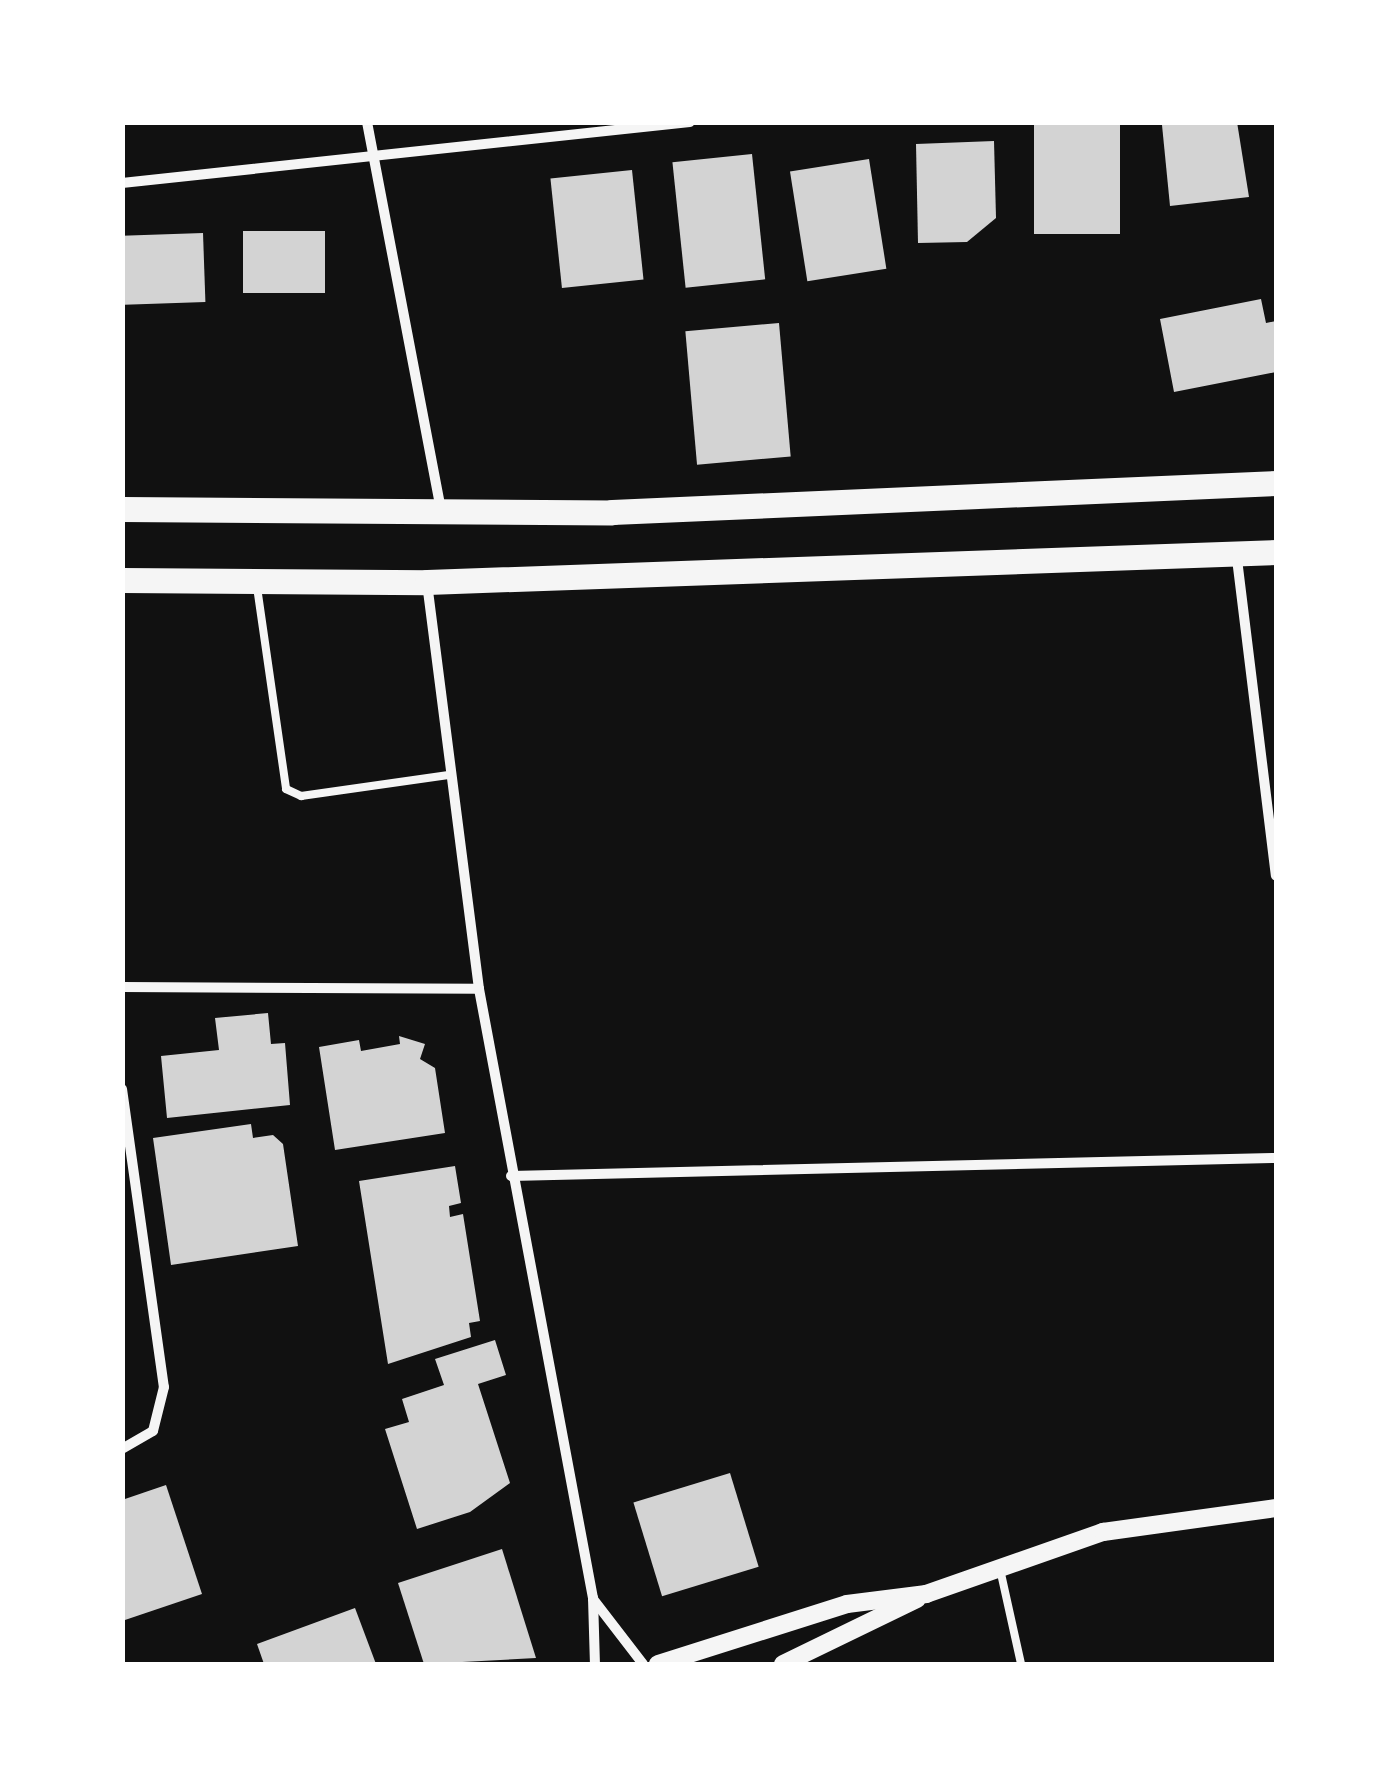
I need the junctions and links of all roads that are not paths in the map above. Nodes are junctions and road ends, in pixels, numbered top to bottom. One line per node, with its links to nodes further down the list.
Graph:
1 (367, 122): 3 (street)
2 (690, 122): 3 (street)
3 (372, 160): 4 (street); 7 (street)
4 (122, 183)
5 (1276, 483): 7 (main road)
6 (122, 510): 7 (main road)
7 (441, 513)
8 (1276, 552): 9 (main road)
9 (1236, 559): 12 (main road); 14 (street)
10 (122, 580): 11 (main road)
11 (257, 581): 12 (main road); 13 (lane)
12 (427, 582): 13 (street)
13 (449, 775): 17 (street)
14 (1270, 789): 15 (street)
15 (1276, 876)
16 (122, 987): 17 (street)
17 (479, 989): 20 (street)
18 (122, 1089): 21 (street)
19 (1276, 1158): 20 (street)
20 (511, 1176): 26 (street)
21 (122, 1450)
22 (1269, 1509): 23 (street); 24 (street)
23 (1276, 1523)
24 (1000, 1569): 25 (street); 31 (lane)
25 (926, 1594): 29 (street); 30 (street)
26 (593, 1598): 27 (street); 28 (street)
27 (595, 1664)
28 (643, 1664)
29 (658, 1664)
30 (782, 1664)
31 (1021, 1664)

